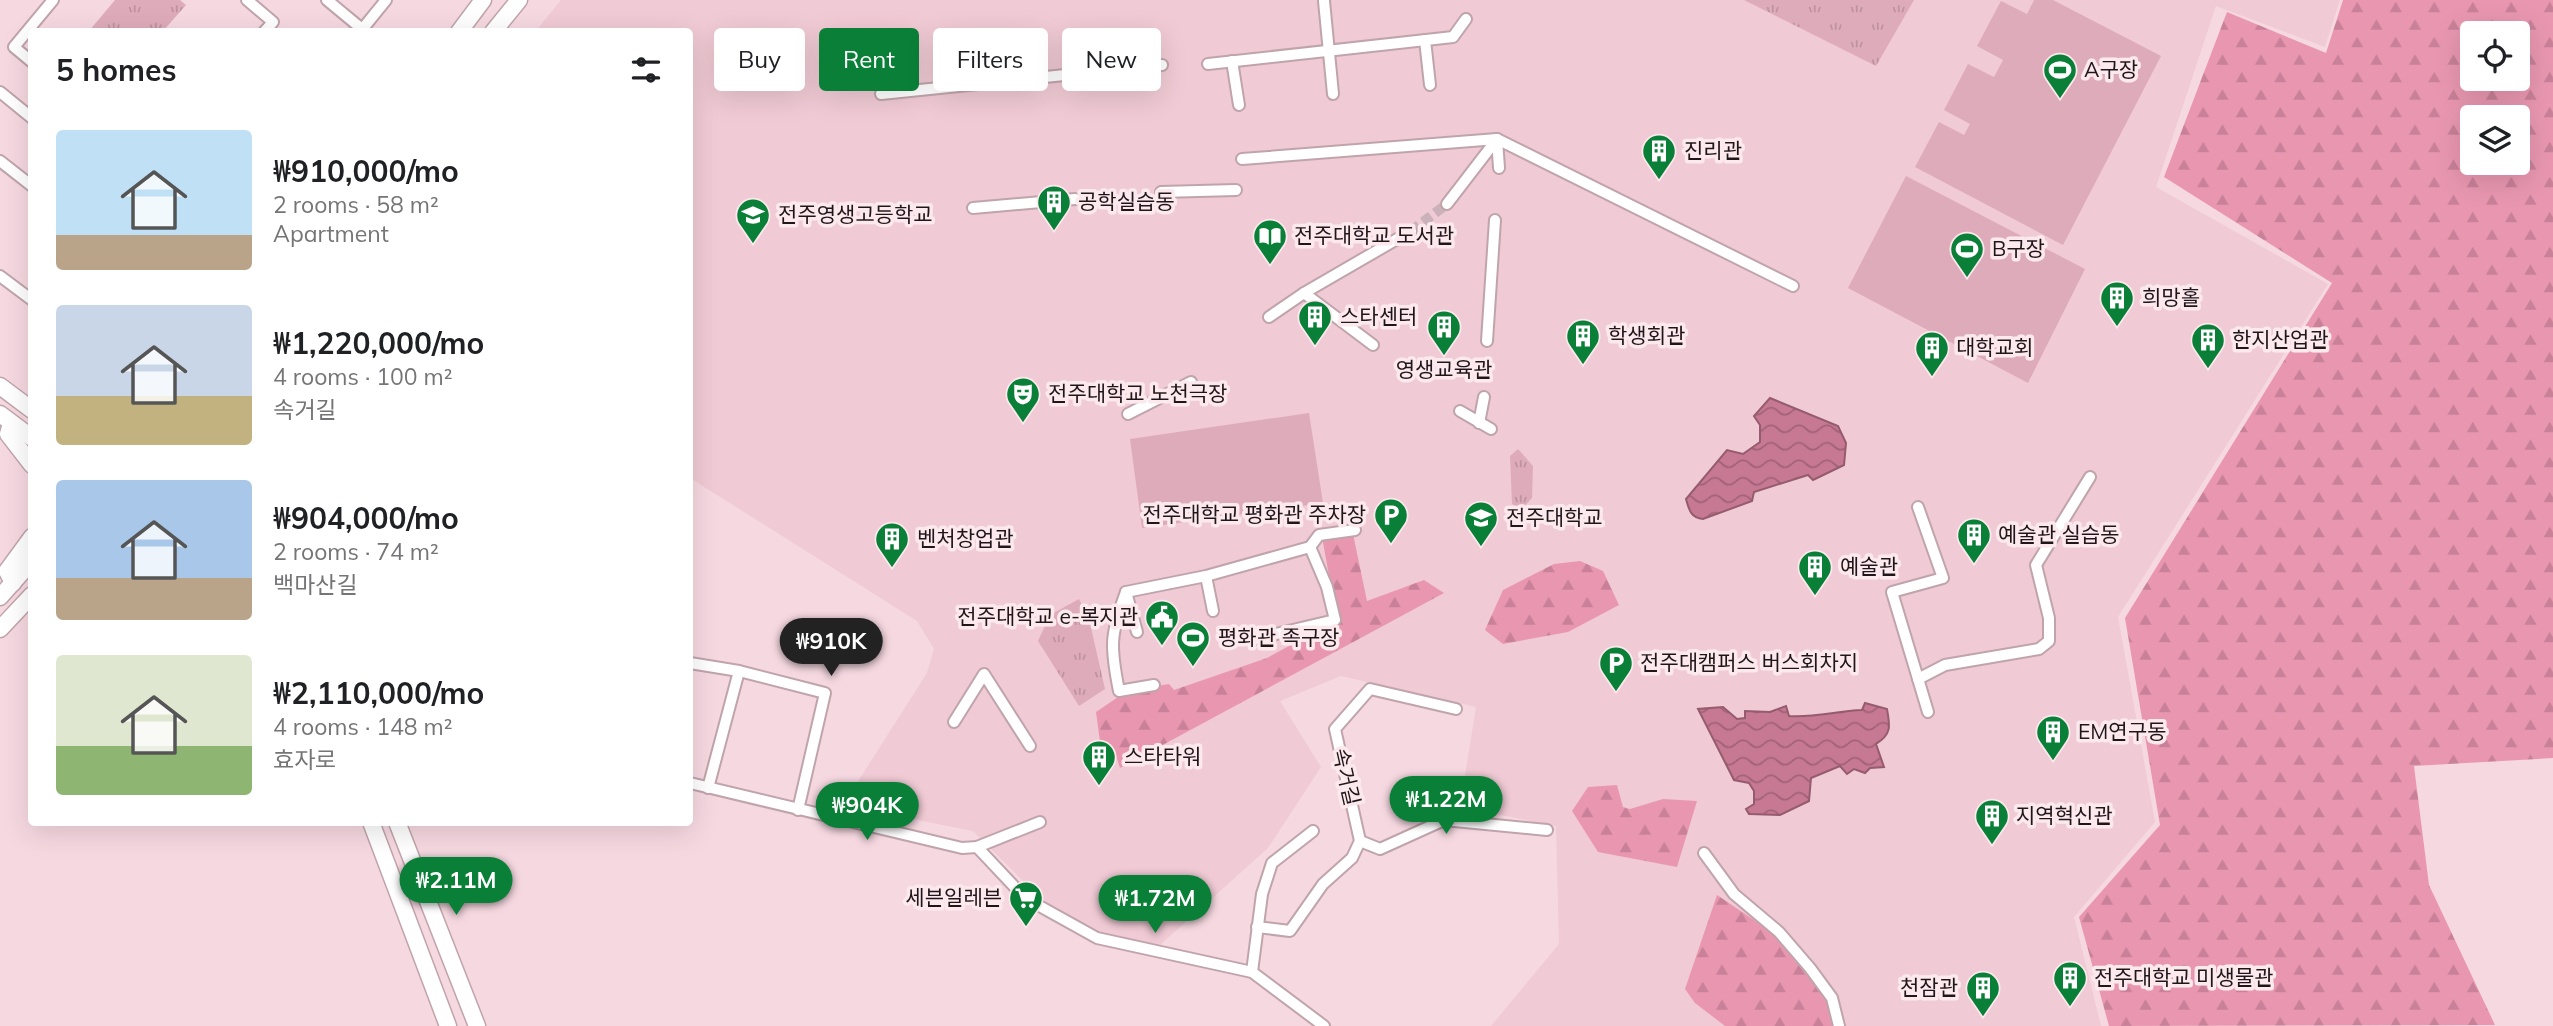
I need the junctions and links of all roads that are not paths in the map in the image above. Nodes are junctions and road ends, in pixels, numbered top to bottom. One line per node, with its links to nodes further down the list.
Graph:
1 (53, 0): 9 (street)
2 (247, 0): 10 (street)
3 (327, 0): 11 (street)
4 (386, 0): 12 (street)
5 (484, 0): 13 (main road)
6 (519, 0): 14 (main road)
7 (1324, 1): 17 (street)
8 (1466, 19): 16 (street)
9 (30, 28)
10 (268, 28)
11 (359, 28)
12 (363, 28)
13 (461, 28)
14 (496, 28)
15 (28, 30): 18 (street)
16 (1425, 40): 17 (street); 22 (street)
17 (1328, 49): 19 (street); 25 (street)
18 (28, 59)
19 (1232, 61): 20 (street); 26 (street)
20 (1208, 64)
21 (1162, 65): 24 (street)
22 (1430, 85)
23 (0, 92): 27 (street)
24 (881, 94)
25 (1333, 94)
26 (1240, 105)
27 (28, 115)
28 (1497, 139): 29 (street); 31 (street); 36 (street); 41 (street)
29 (1242, 159)
30 (0, 161): 32 (street)
31 (1499, 168)
32 (28, 183)
33 (1236, 190): 34 (street)
34 (1161, 192)
35 (1074, 199): 37 (street)
36 (1447, 204)
37 (973, 208)
38 (1495, 220): 45 (street)
39 (1410, 231): 42 (street)
40 (0, 276): 43 (street)
41 (1793, 286)
42 (1304, 293): 44 (street); 46 (street)
43 (28, 297)
44 (1269, 317)
45 (1488, 341)
46 (1373, 345)
47 (1191, 382): 52 (street)
48 (0, 386): 50 (main road)
49 (1484, 397): 54 (street)
50 (28, 401)
51 (1460, 411): 54 (street)
52 (1128, 414)
53 (6, 419): 56 (main road); 57 (main road)
54 (1479, 423): 55 (street)
55 (1490, 429)
56 (28, 435)
57 (28, 460)
58 (2090, 478): 75 (street)
59 (1918, 507): 75 (street)
60 (1355, 530): 62 (street)
61 (28, 542): 65 (main road)
62 (1310, 547): 64 (street); 72 (street)
63 (28, 566): 65 (main road)
64 (1206, 576): 66 (street); 69 (street)
65 (13, 583): 67 (main road)
66 (1126, 592): 71 (street); 76 (street)
67 (0, 597)
68 (28, 599): 70 (main road)
69 (1213, 611)
70 (0, 629)
71 (1137, 632)
72 (1255, 639)
73 (693, 663): 74 (street)
74 (739, 671): 82 (street); 83 (street)
75 (1918, 679): 78 (street)
76 (1154, 685)
77 (1456, 709): 89 (street, 속거길)
78 (1928, 712)
79 (954, 722): 80 (street)
80 (1030, 746)
81 (693, 784): 82 (street)
82 (708, 788): 83 (street)
83 (798, 810): 90 (street)
84 (1040, 822): 90 (street)
85 (373, 826): 94 (main road)
86 (399, 826): 95 (main road)
87 (1547, 830): 89 (street)
88 (1312, 831): 92 (street)
89 (1360, 841): 92 (street)
90 (977, 847): 93 (street)
91 (1704, 853): 97 (street)
92 (1258, 927): 93 (street)
93 (1252, 972): 96 (street)
94 (448, 1026)
95 (477, 1026)
96 (1324, 1026)
97 (1839, 1026)

